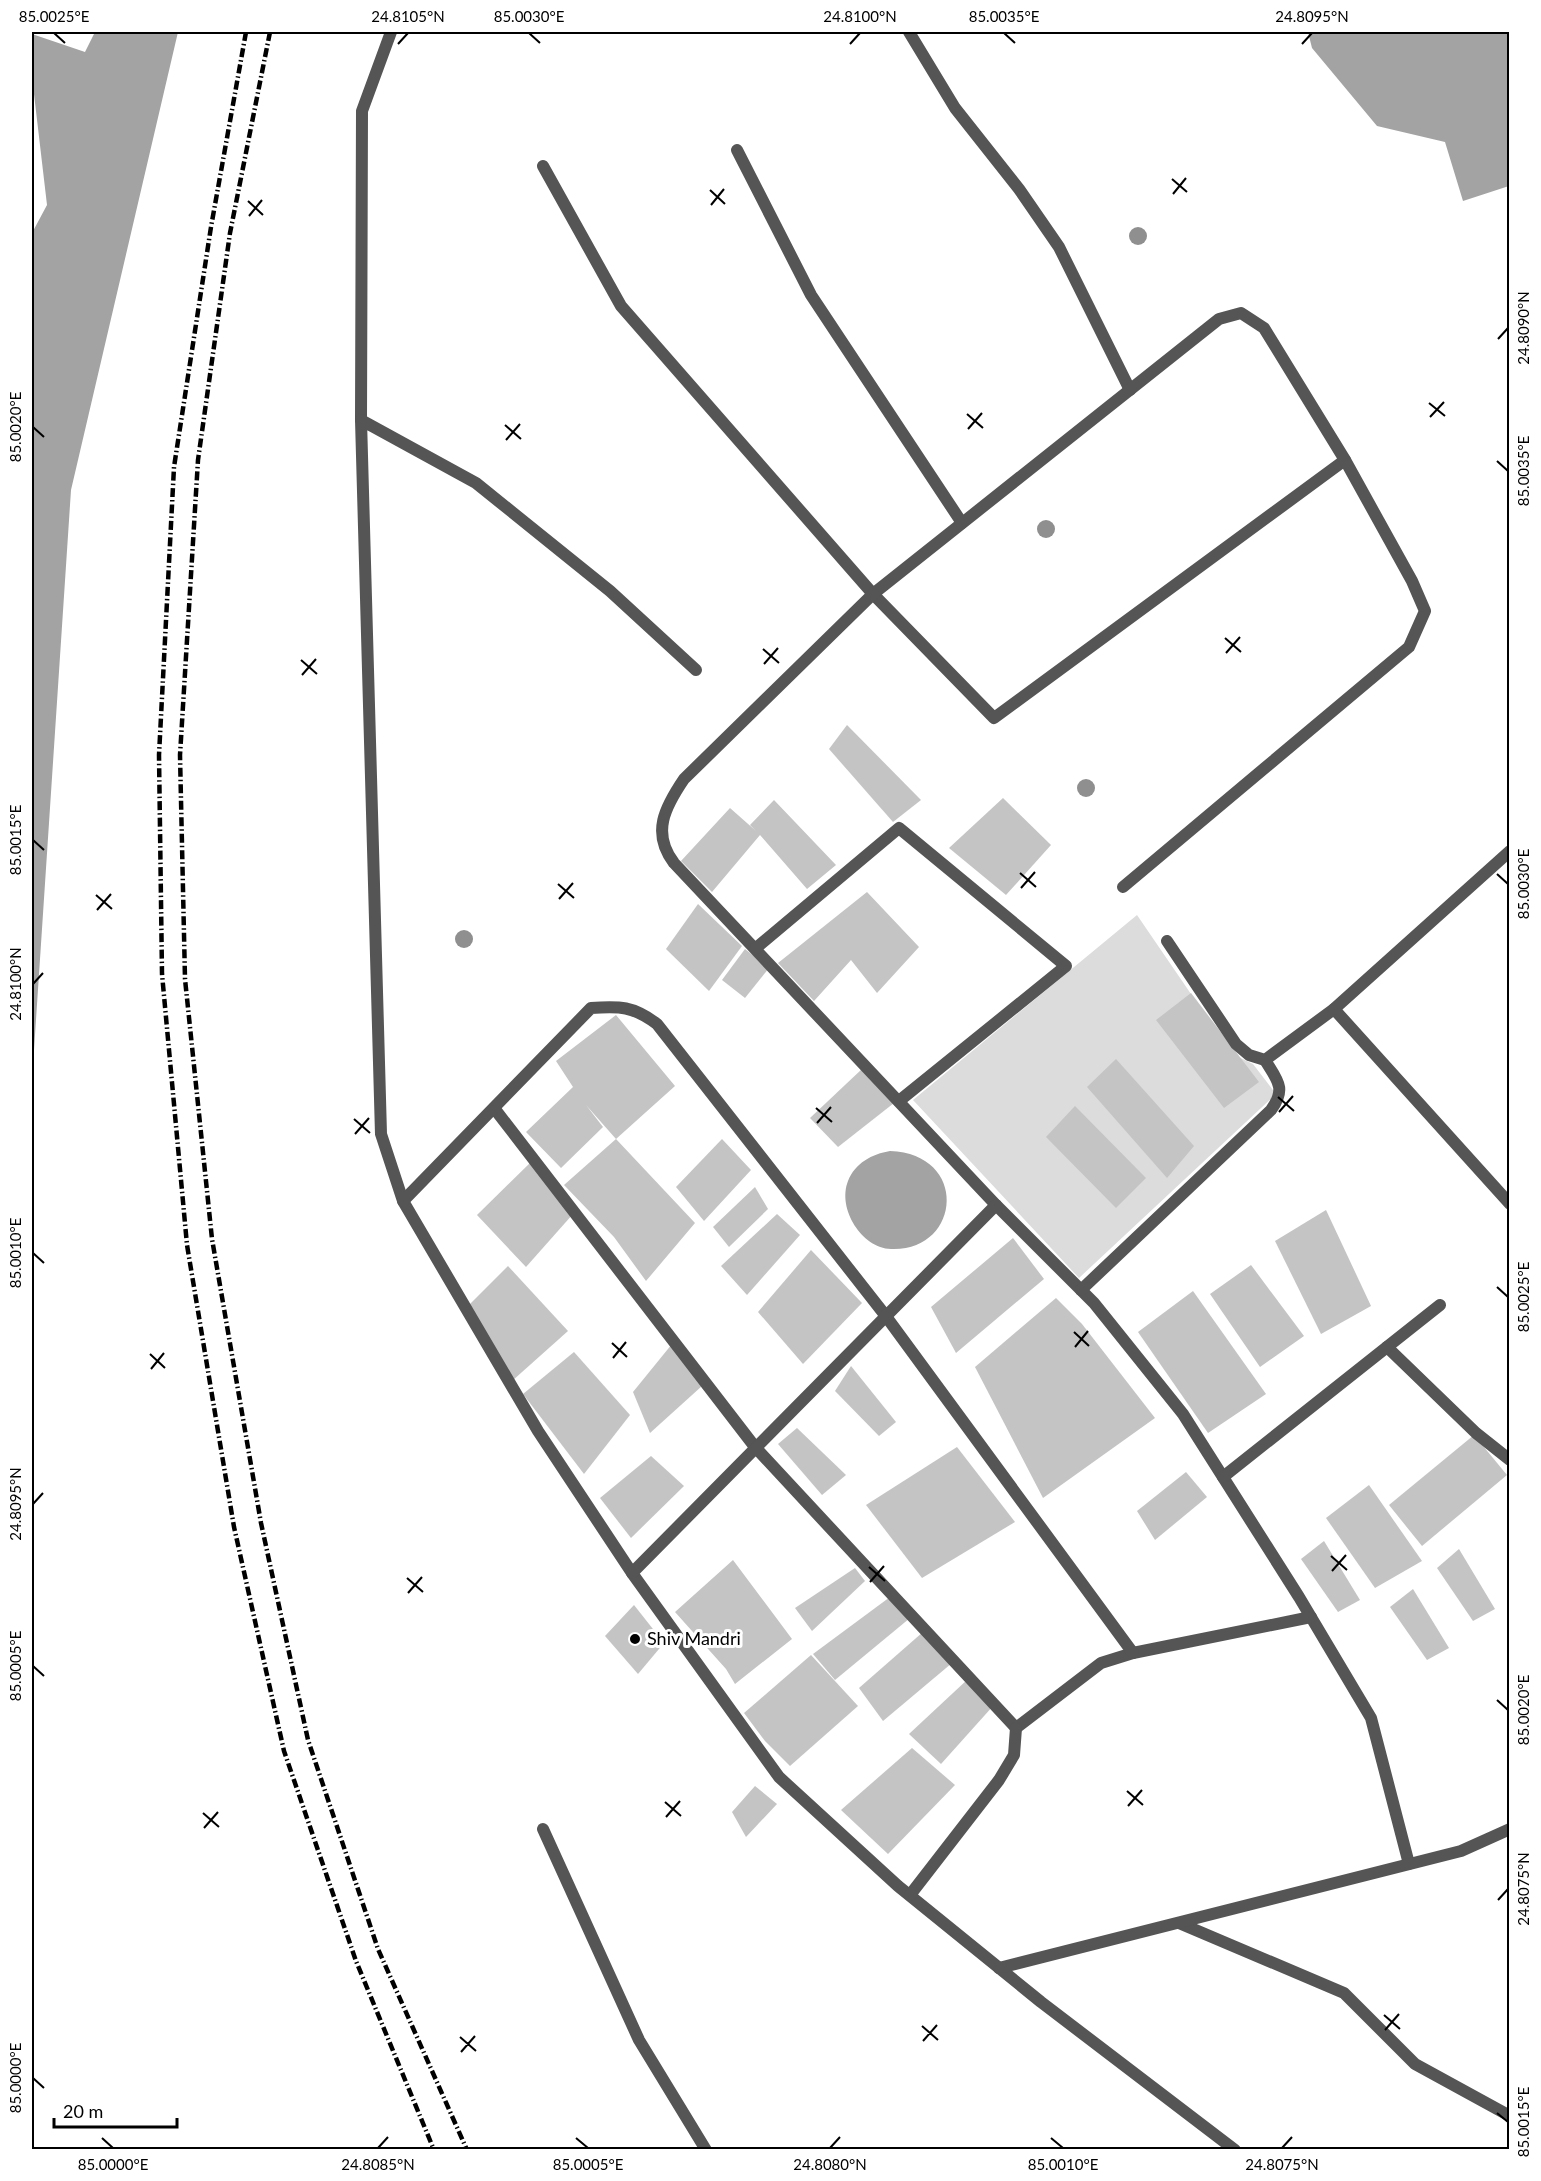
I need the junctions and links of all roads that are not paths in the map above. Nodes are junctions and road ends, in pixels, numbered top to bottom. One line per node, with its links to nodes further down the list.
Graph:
1 (392, 32): 6 (street)
2 (909, 32): 5 (street)
3 (738, 150): 8 (street)
4 (543, 166): 9 (street)
5 (1130, 390): 7 (street); 8 (street)
6 (361, 420): 10 (street); 19 (street)
7 (1345, 460): 9 (street); 12 (street)
8 (962, 523): 9 (street)
9 (873, 594): 14 (street)
10 (696, 670)
11 (1509, 851): 15 (street)
12 (1123, 887)
13 (1167, 941): 16 (street)
14 (756, 948): 17 (street); 17 (street)
15 (1334, 1009): 16 (street); 20 (street)
16 (1265, 1059): 22 (street)
17 (899, 1101): 21 (street)
18 (494, 1108): 19 (street); 24 (street); 26 (street)
19 (403, 1201): 29 (street)
20 (1509, 1204)
21 (996, 1205): 22 (street); 24 (street)
22 (1081, 1290): 28 (street)
23 (1440, 1305): 25 (street)
24 (885, 1315): 26 (street); 31 (street)
25 (1387, 1347): 27 (street); 28 (street)
26 (755, 1448): 29 (street); 32 (street)
27 (1509, 1460)
28 (1224, 1477): 30 (street)
29 (632, 1573): 36 (street)
30 (1311, 1617): 31 (street); 35 (street)
31 (1133, 1653): 32 (street)
32 (1016, 1728): 36 (street)
33 (543, 1829): 40 (street)
34 (1509, 1829): 35 (street)
35 (1409, 1864): 37 (street)
36 (910, 1895): 38 (street)
37 (1179, 1923): 38 (street); 39 (street)
38 (999, 1968): 41 (street)
39 (1509, 2116)
40 (706, 2150)
41 (1235, 2150)

